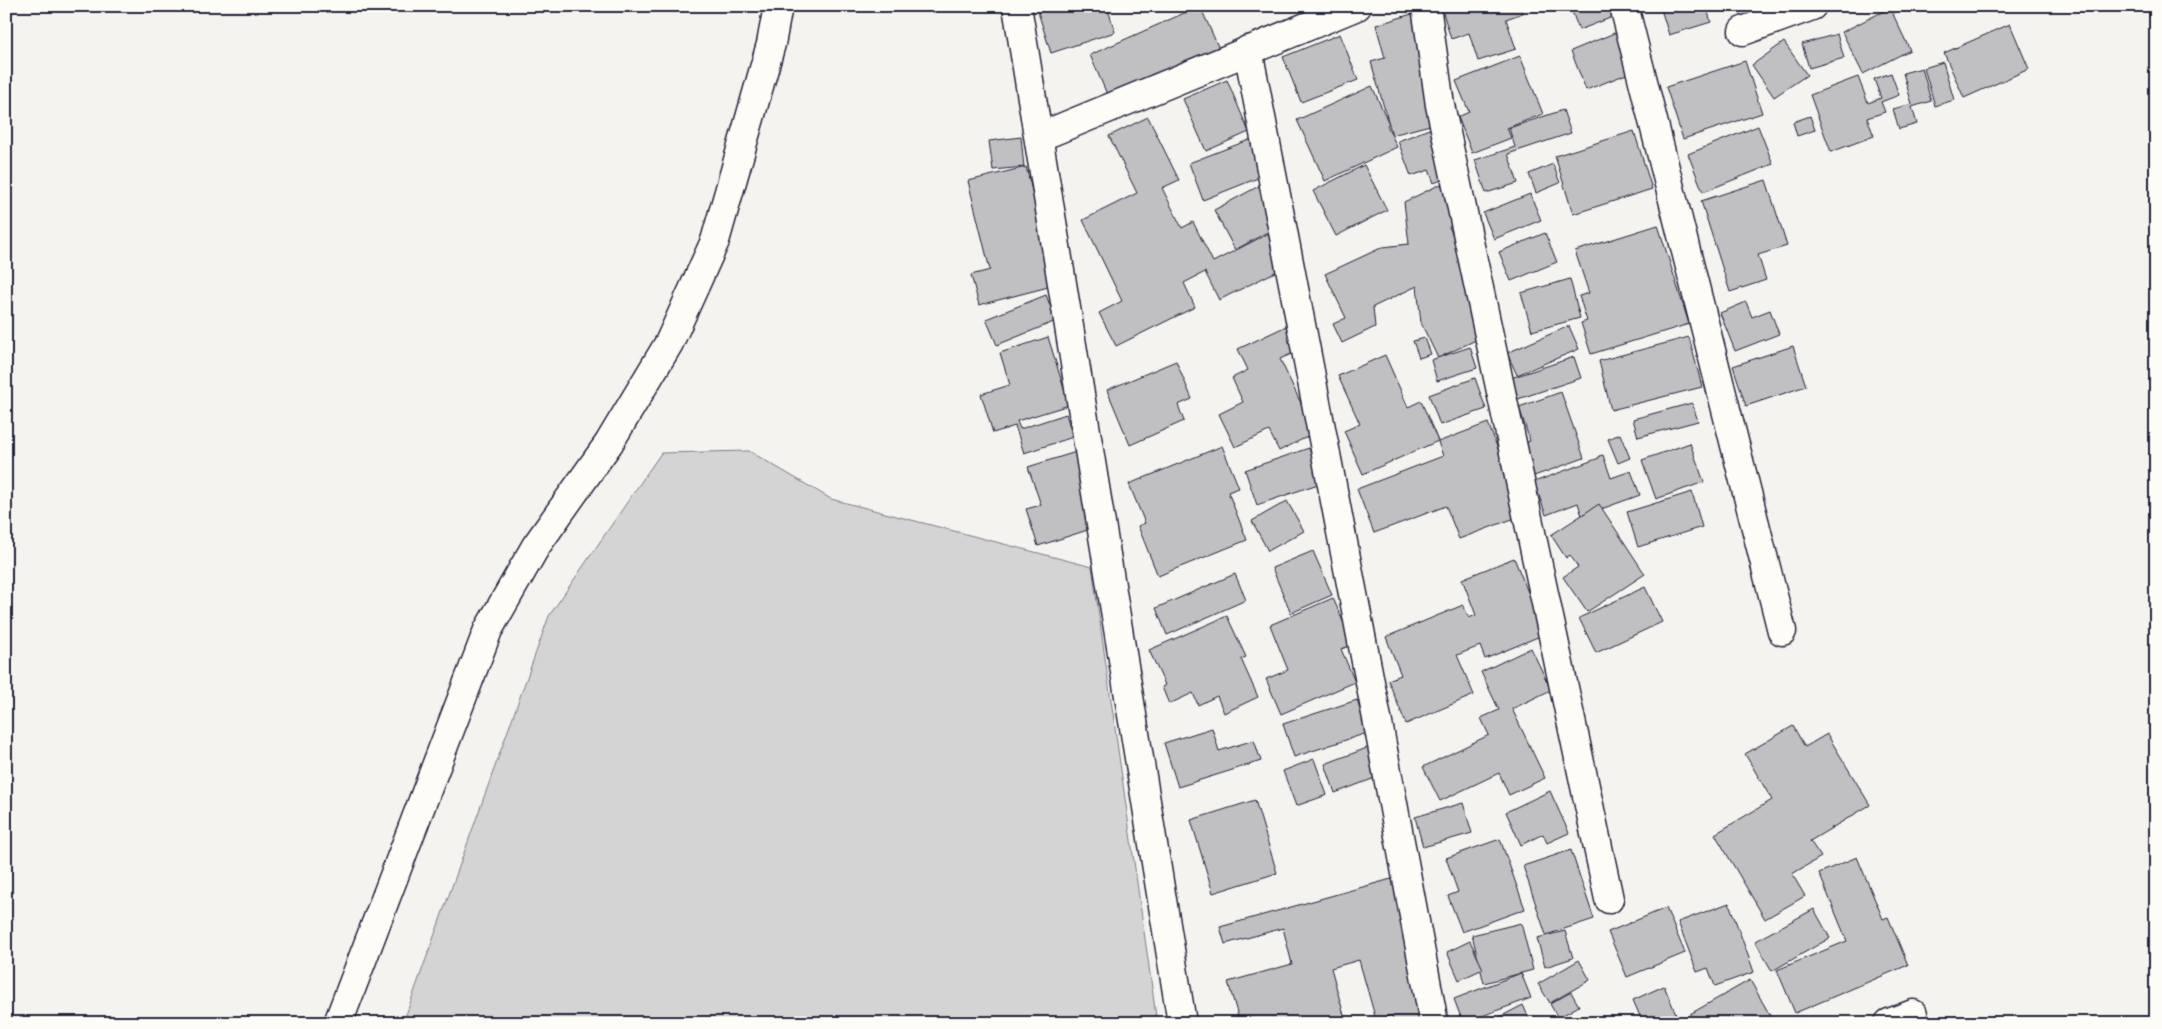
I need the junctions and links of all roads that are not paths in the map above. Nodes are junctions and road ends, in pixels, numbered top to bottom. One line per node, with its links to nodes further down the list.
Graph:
1 (778, 6): 12 (street)
2 (1017, 6): 9 (street)
3 (1357, 6): 8 (street)
4 (1426, 6): 11 (street)
5 (1624, 6): 10 (street)
6 (1812, 6): 7 (street)
7 (1743, 31)
8 (1248, 50): 9 (street); 14 (street)
9 (1039, 137): 13 (street)
10 (1782, 630)
11 (1609, 899)
12 (338, 1023)
13 (1182, 1023)
14 (1434, 1023)

